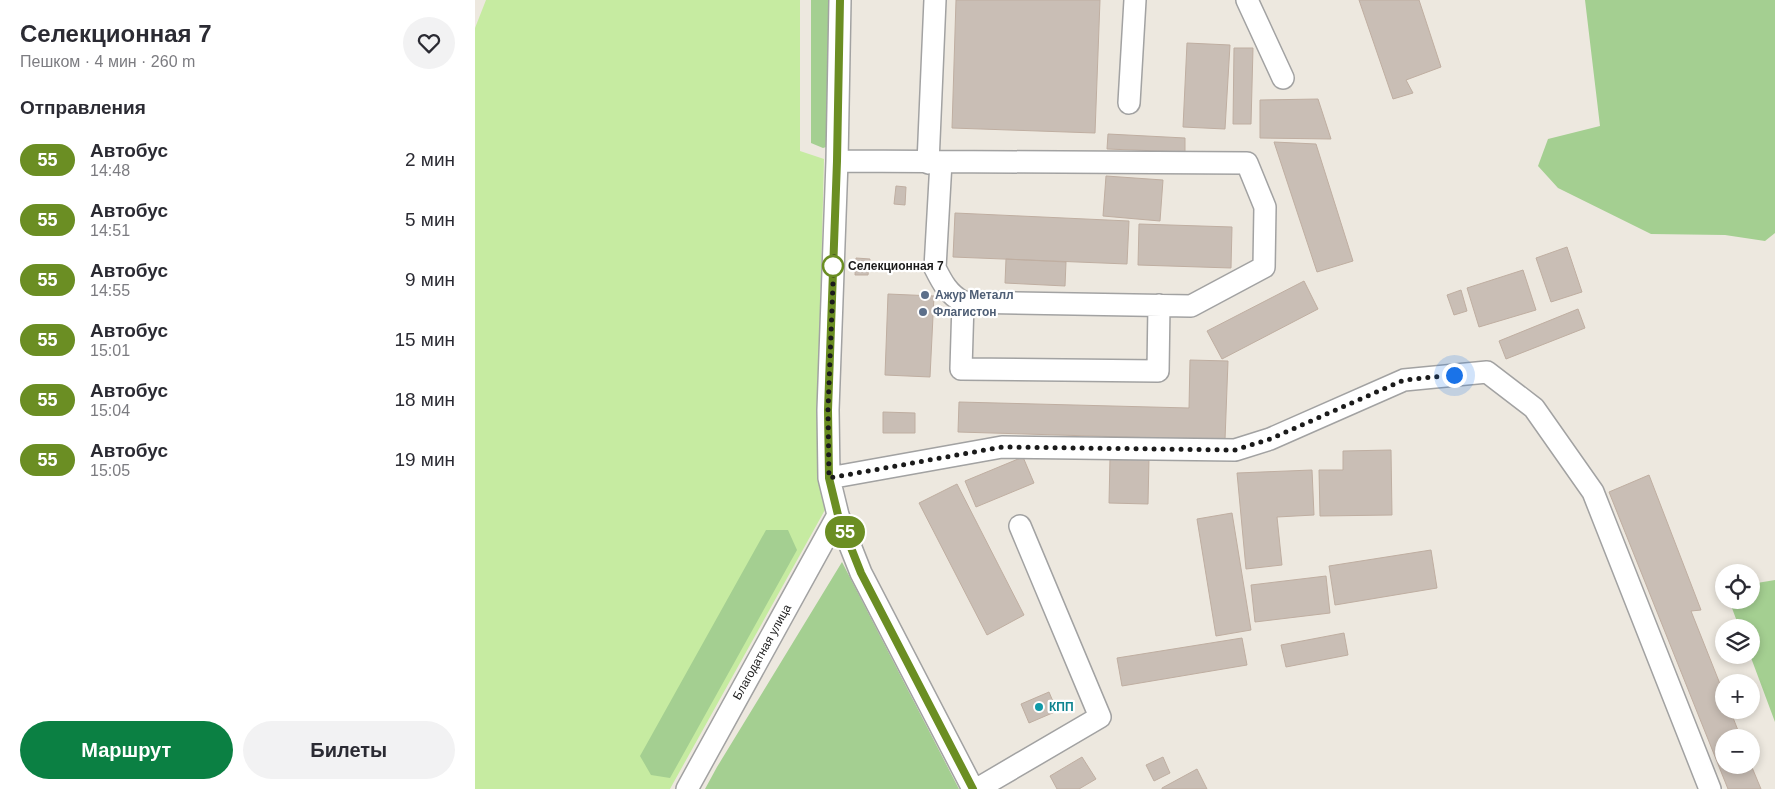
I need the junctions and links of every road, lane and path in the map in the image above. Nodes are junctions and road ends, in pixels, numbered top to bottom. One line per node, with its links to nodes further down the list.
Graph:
1 (840, 0): 7 (street)
2 (935, 0): 8 (street)
3 (1135, 0): 6 (street)
4 (1247, 0): 5 (street)
5 (1283, 78)
6 (1129, 102)
7 (837, 161): 8 (street); 11 (street)
8 (934, 162): 9 (street); 10 (street)
9 (963, 302): 10 (street); 10 (street)
10 (1159, 305)
11 (829, 478): 12 (street); 16 (street)
12 (838, 515): 14 (street, Благодатная улица); 15 (street)
13 (1020, 526): 15 (street)
14 (687, 789)
15 (975, 789)
16 (1711, 789)

